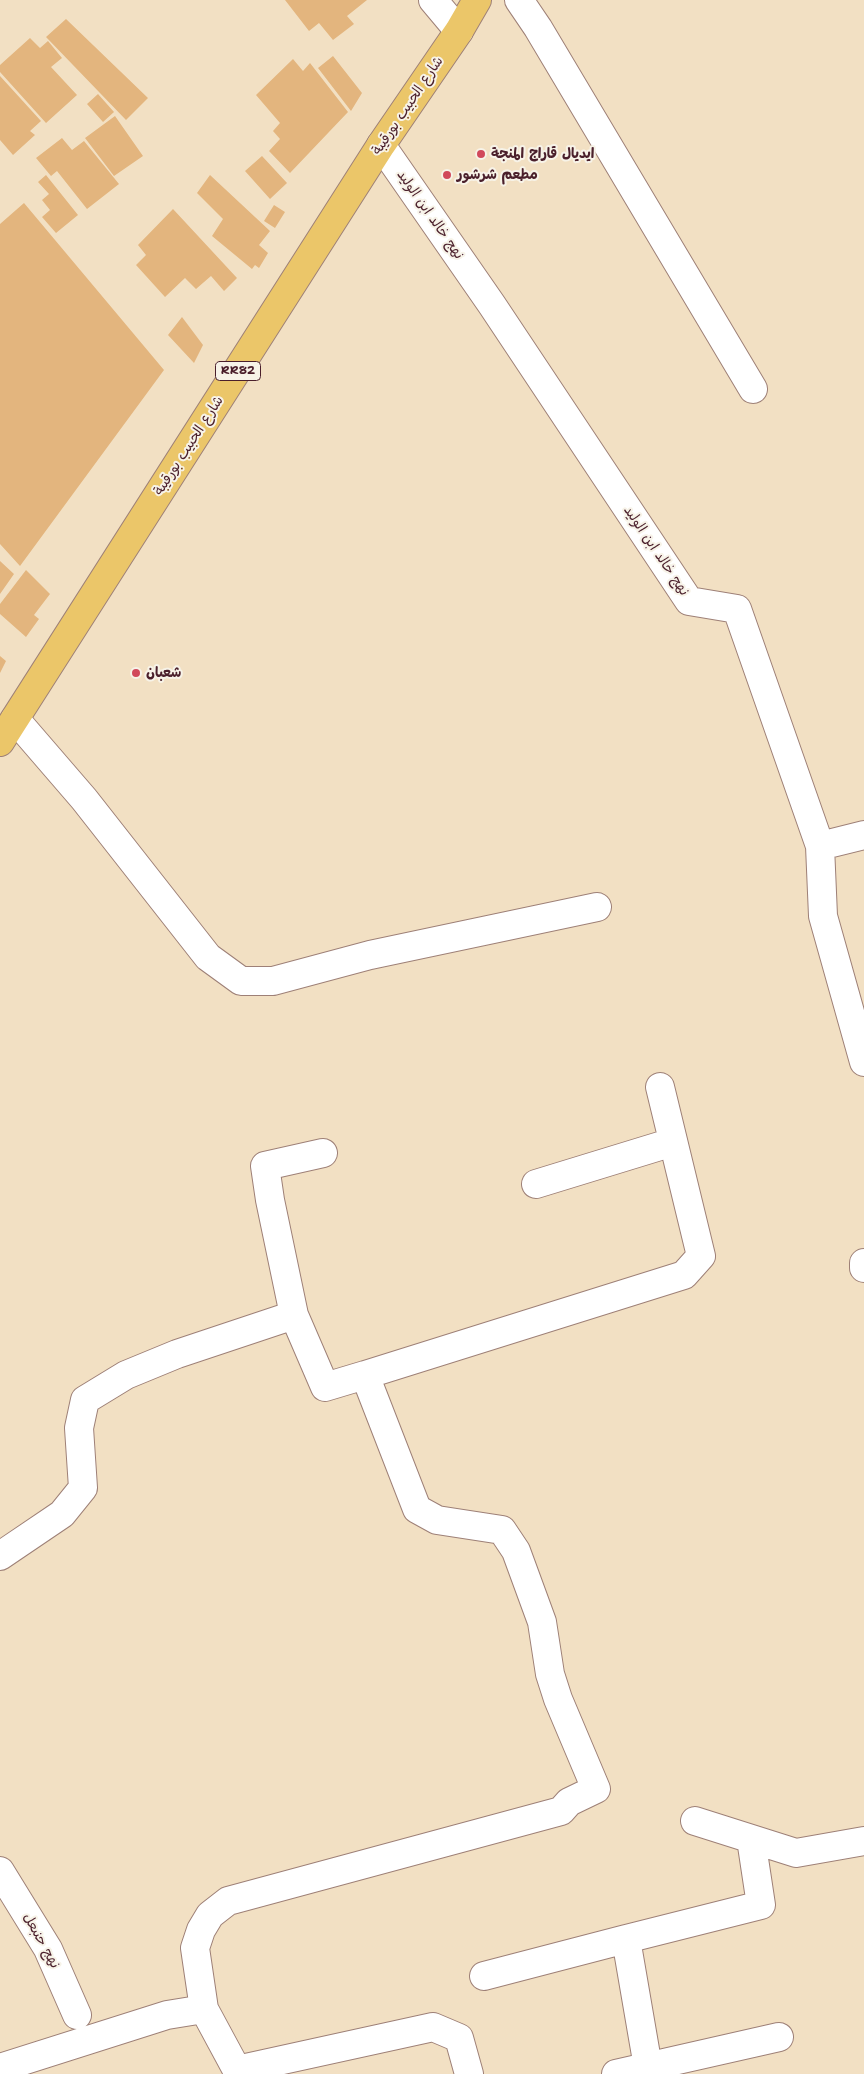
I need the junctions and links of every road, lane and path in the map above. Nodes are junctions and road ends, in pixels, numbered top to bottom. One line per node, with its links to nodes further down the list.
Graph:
1 (433, 0): 4 (street)
2 (477, 0): 4 (main road, شارع الحبيب بورقيبة / RR82)
3 (519, 0): 6 (street)
4 (459, 31): 5 (main road, شارع الحبيب بورقيبة / RR82)
5 (381, 145): 7 (main road, شارع الحبيب بورقيبة / RR82); 10 (street, نهج خالد ابن الوليد)
6 (753, 389)
7 (15, 718): 8 (main road, شارع الحبيب بورقيبة / RR82); 11 (street)
8 (0, 742)
9 (864, 835): 10 (street)
10 (820, 846): 12 (street, نهج خالد ابن الوليد)
11 (597, 907)
12 (864, 1062)
13 (660, 1087): 14 (street)
14 (673, 1142): 16 (street); 20 (street)
15 (323, 1153): 19 (street)
16 (536, 1184)
17 (864, 1263): 18 (street)
18 (864, 1268)
19 (294, 1315): 20 (street); 21 (street)
20 (365, 1376): 28 (street)
21 (0, 1556)
22 (695, 1821): 23 (street)
23 (751, 1839): 24 (street); 26 (street)
24 (864, 1841)
25 (0, 1871): 29 (street, نهج حنبعل)
26 (626, 1940): 27 (street); 31 (street)
27 (484, 1976)
28 (204, 2009): 32 (street); 33 (street)
29 (77, 2014)
30 (779, 2037): 31 (street)
31 (648, 2067): 35 (street)
32 (0, 2068)
33 (238, 2072): 34 (street)
34 (469, 2074)
35 (616, 2074)

